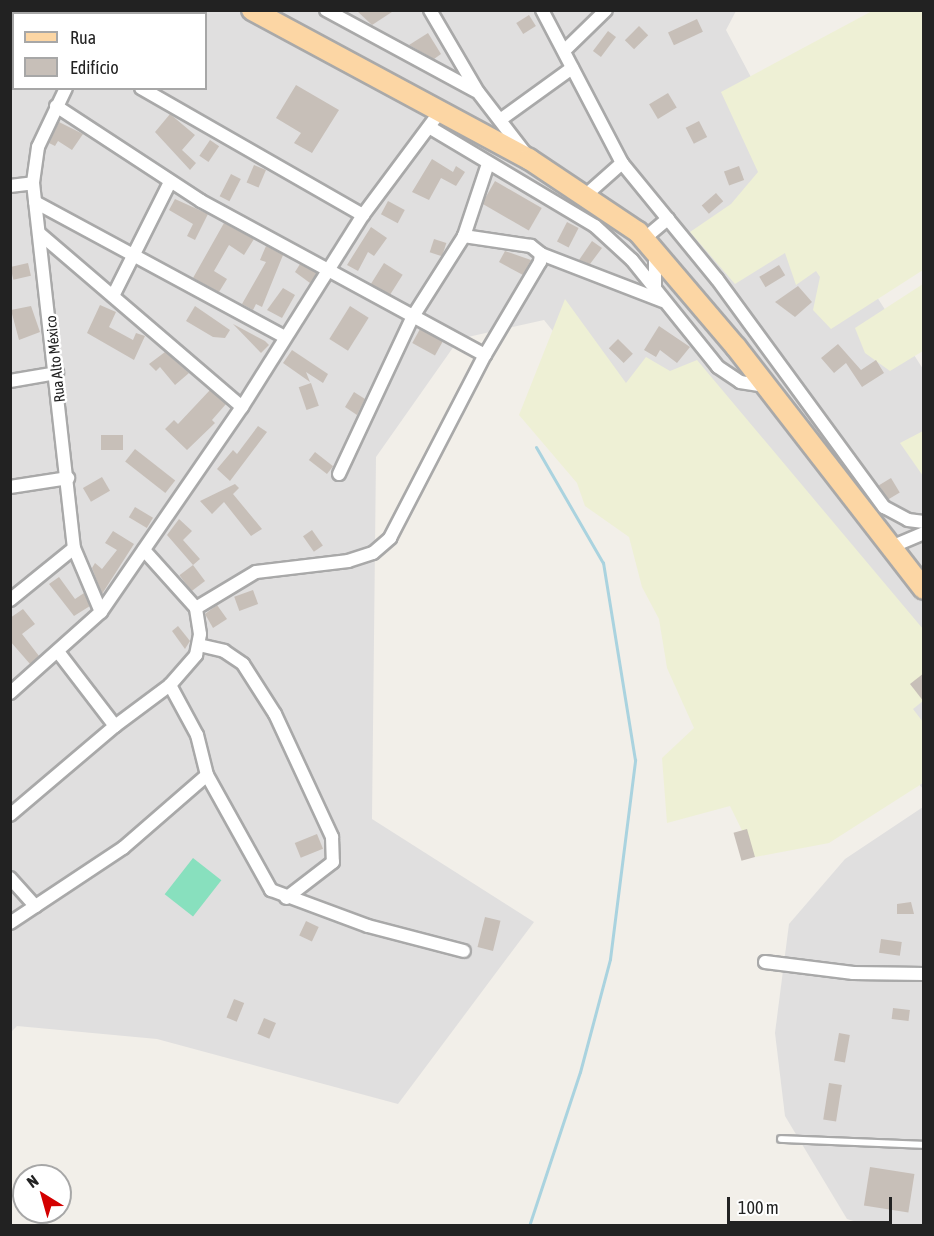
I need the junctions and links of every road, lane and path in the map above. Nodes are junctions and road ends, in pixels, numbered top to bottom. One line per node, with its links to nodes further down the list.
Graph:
1 (252, 10): 12 (main road)
2 (326, 10): 10 (street)
3 (430, 10): 10 (street)
4 (542, 10): 6 (street)
5 (606, 10): 6 (street)
6 (565, 50): 7 (street)
7 (572, 68): 13 (street); 15 (street)
8 (65, 90): 11 (street, Rua Alto México)
9 (144, 90): 22 (street)
10 (478, 92): 13 (street)
11 (56, 106): 17 (street); 18 (street, Rua Alto México)
12 (434, 120): 14 (main road); 16 (street); 22 (street)
13 (500, 120): 14 (street)
14 (529, 159): 20 (main road)
15 (622, 163): 20 (street); 23 (street)
16 (488, 164): 25 (street); 31 (street)
17 (170, 182): 28 (street); 29 (street)
18 (33, 183): 19 (street); 21 (street, Rua Alto México)
19 (10, 186)
20 (587, 194): 26 (main road)
21 (35, 202): 24 (street, Rua Alto México); 28 (street)
22 (363, 215): 29 (street)
23 (668, 219): 26 (street); 34 (street)
24 (39, 234): 30 (street); 37 (street, Rua Alto México)
25 (464, 236): 27 (street); 32 (street)
26 (650, 245): 31 (street); 36 (main road)
27 (541, 254): 31 (street); 35 (street)
28 (130, 255): 30 (street); 33 (street)
29 (331, 271): 32 (street); 33 (street)
30 (113, 296): 40 (street)
31 (659, 296): 39 (street)
32 (412, 318): 35 (street); 43 (street)
33 (285, 337): 40 (street)
34 (766, 347): 36 (street); 41 (street)
35 (485, 355): 53 (street)
36 (747, 362): 39 (main road)
37 (57, 373): 38 (street); 44 (street, Rua Alto México)
38 (10, 381)
39 (766, 386): 42 (main road)
40 (242, 406): 50 (street)
41 (813, 411): 42 (street); 46 (street)
42 (794, 423): 48 (main road)
43 (339, 474)
44 (68, 478): 45 (street); 49 (street, Rua Alto México)
45 (10, 487)
46 (924, 523): 47 (street)
47 (918, 534): 48 (street)
48 (891, 547): 51 (main road)
49 (75, 548): 52 (street); 54 (street, Rua Alto México)
50 (144, 550): 53 (street); 54 (street)
51 (924, 590)
52 (10, 600)
53 (196, 608): 55 (street)
54 (101, 612): 56 (street)
55 (199, 645): 57 (street); 63 (street)
56 (59, 653): 58 (street); 59 (street)
57 (170, 685): 59 (street); 60 (street)
58 (10, 693)
59 (115, 726): 61 (street)
60 (207, 775): 63 (street); 64 (street)
61 (10, 815)
62 (10, 878): 64 (street)
63 (286, 898): 66 (street)
64 (35, 906): 65 (street)
65 (10, 923)
66 (464, 951)
67 (765, 962): 68 (street)
68 (924, 974)
69 (781, 1139): 70 (lane)
70 (924, 1145)

